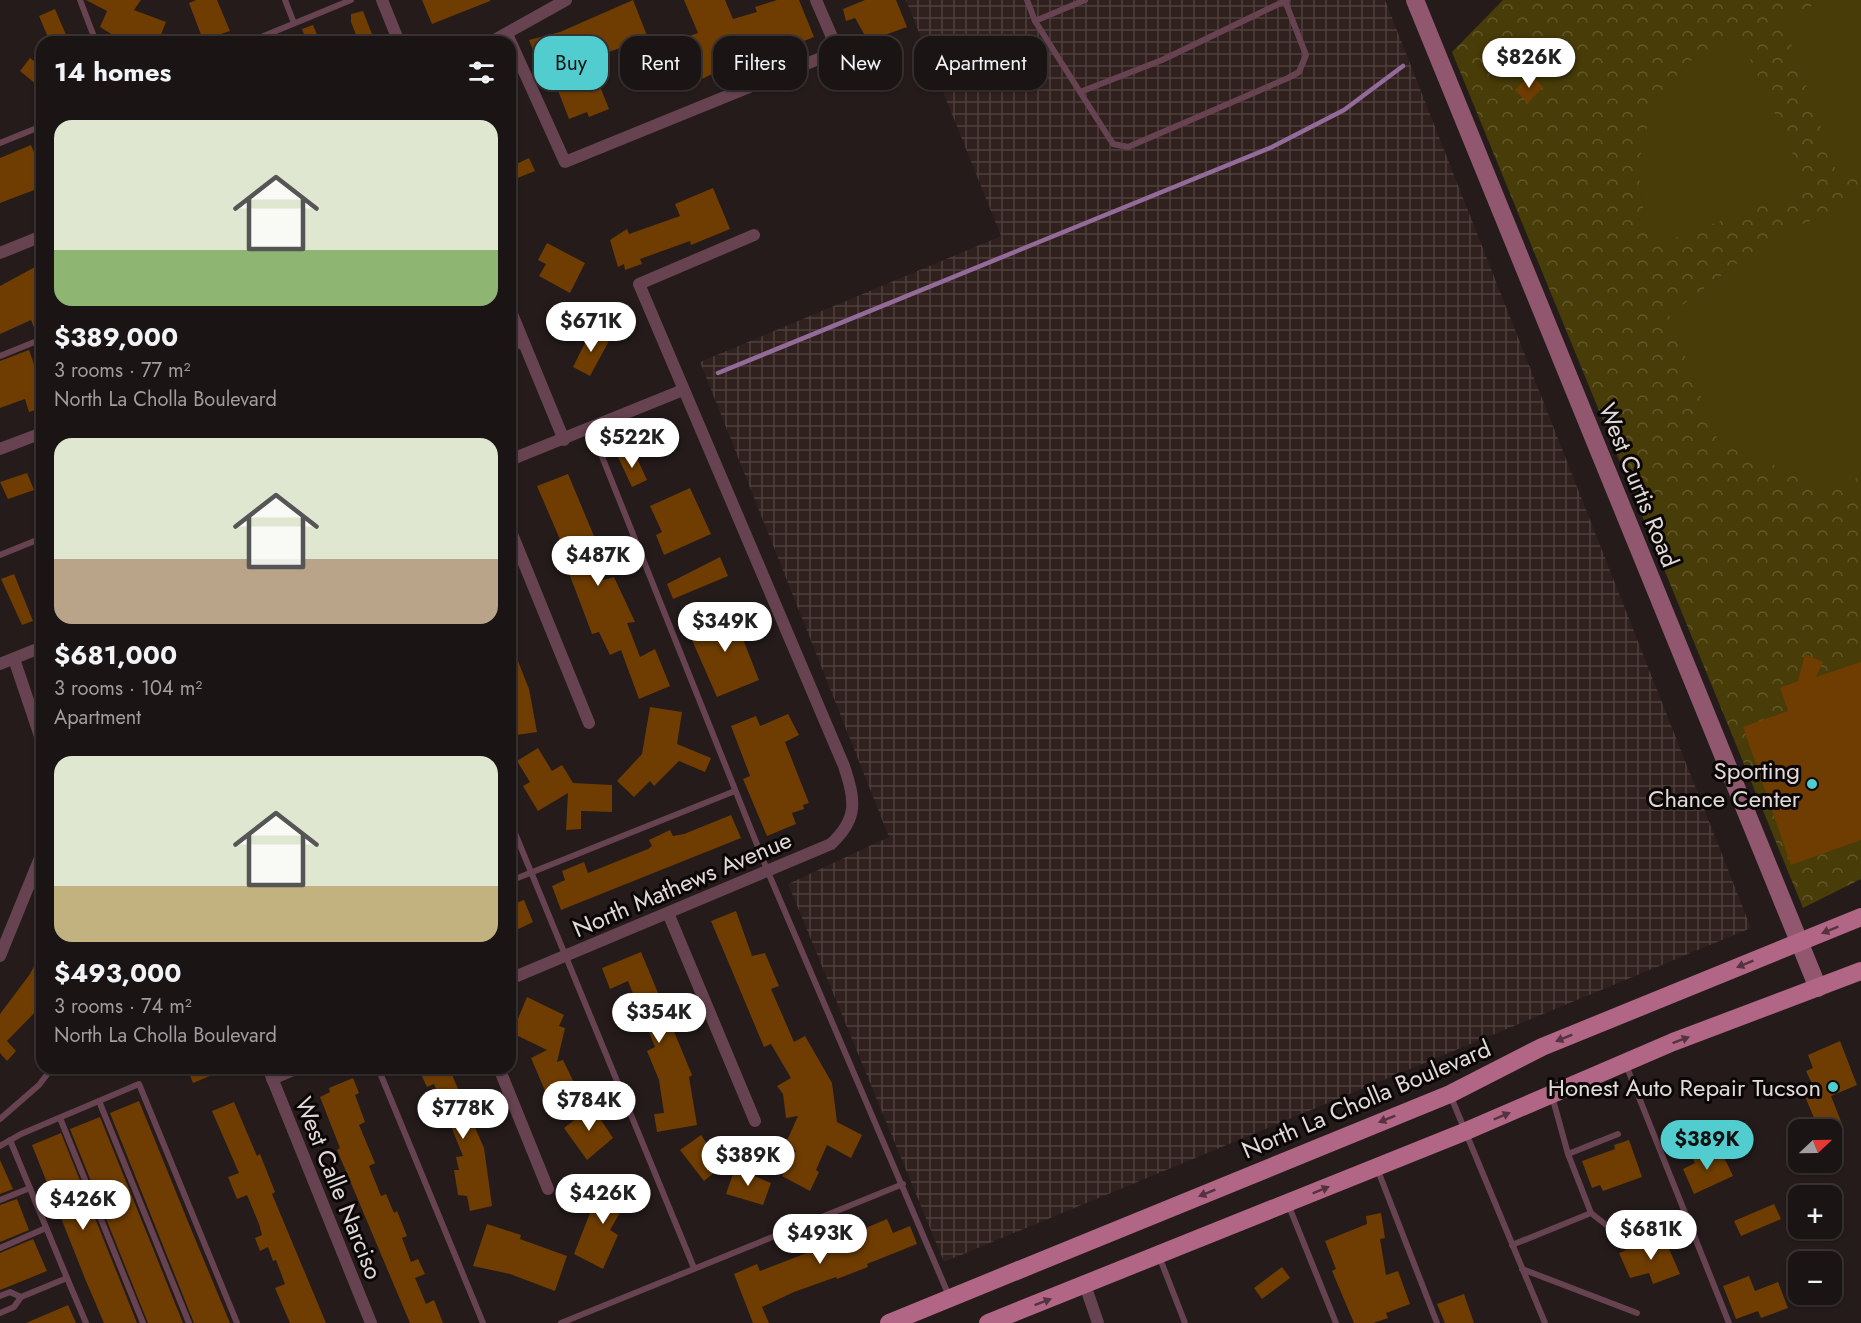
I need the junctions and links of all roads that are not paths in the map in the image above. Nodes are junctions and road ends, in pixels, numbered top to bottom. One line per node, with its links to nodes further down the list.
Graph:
1 (80, 0): 14 (lane)
2 (285, 0): 12 (lane)
3 (351, 0): 12 (lane)
4 (382, 0): 16 (street)
5 (566, 0): 13 (street)
6 (816, 0): 18 (street)
7 (1027, 0): 11 (lane)
8 (1085, 0): 11 (lane)
9 (1415, 0): 52 (street, West Curtis Road)
10 (1286, 1): 19 (lane); 19 (lane)
11 (1035, 21): 19 (lane)
12 (294, 23): 15 (lane)
13 (507, 34): 17 (street)
14 (94, 36)
15 (263, 36)
16 (397, 36)
17 (503, 36)
18 (516, 54)
19 (1080, 92)
20 (36, 128): 21 (lane)
21 (0, 143)
22 (754, 235): 30 (street)
23 (36, 238): 24 (street)
24 (0, 253)
25 (516, 324): 27 (street)
26 (36, 341): 29 (lane)
27 (524, 344): 28 (lane); 33 (street)
28 (516, 347)
29 (0, 356)
30 (682, 390): 31 (street); 48 (street, North Mathews Avenue)
31 (591, 429): 33 (street); 44 (lane)
32 (36, 435): 34 (street)
33 (564, 440): 35 (street)
34 (0, 449)
35 (516, 458)
36 (36, 540): 38 (lane)
37 (516, 544): 42 (street)
38 (0, 555)
39 (36, 650): 40 (street)
40 (14, 659): 41 (street); 43 (street)
41 (0, 664)
42 (589, 723)
43 (36, 724)
44 (735, 791): 47 (lane); 48 (lane)
45 (516, 836): 47 (lane)
46 (36, 868): 53 (street)
47 (531, 872): 49 (lane); 54 (lane)
48 (768, 872): 50 (street, North Mathews Avenue); 75 (lane)
49 (516, 878)
50 (668, 913): 54 (street, North Mathews Avenue); 68 (street)
51 (1861, 917): 52 (main road, North La Cholla Boulevard, one-way to 52)
52 (1799, 943): 57 (street, West Curtis Road); 63 (main road, North La Cholla Boulevard, one-way to 63)
53 (0, 956)
54 (565, 956): 56 (street, North Mathews Avenue); 86 (lane)
55 (1861, 971): 57 (main road)
56 (516, 976)
57 (1818, 988): 58 (main road, one-way to 57)
58 (1626, 1065): 64 (main road); 109 (lane)
59 (47, 1074): 67 (lane)
60 (270, 1074): 99 (street, West Calle Narciso)
61 (380, 1074): 100 (lane)
62 (501, 1074): 77 (street)
63 (1450, 1094): 69 (lane); 92 (main road, North La Cholla Boulevard, one-way to 92)
64 (1552, 1095): 69 (main road, one-way to 64); 73 (lane)
65 (99, 1101): 66 (lane); 97 (lane); 98 (lane)
66 (60, 1118): 71 (lane); 96 (lane)
67 (0, 1119)
68 (755, 1121)
69 (1464, 1132): 74 (main road); 83 (lane)
70 (1618, 1134): 73 (lane)
71 (10, 1140): 72 (lane); 76 (lane)
72 (0, 1146)
73 (1568, 1154): 80 (lane)
74 (1376, 1167): 79 (main road, one-way to 74); 107 (lane)
75 (903, 1184): 86 (lane); 92 (lane)
76 (30, 1188): 78 (lane); 82 (lane)
77 (548, 1189)
78 (0, 1200)
79 (1288, 1204): 85 (main road); 106 (lane)
80 (1591, 1213): 81 (lane); 83 (lane)
81 (1640, 1214)
82 (46, 1228): 84 (lane); 88 (lane)
83 (1512, 1245): 87 (lane)
84 (0, 1248)
85 (1159, 1256): 89 (main road); 105 (lane)
86 (694, 1268): 101 (lane)
87 (1522, 1269): 94 (lane); 108 (lane)
88 (66, 1278): 91 (lane); 95 (lane)
89 (1085, 1285): 103 (main road, one-way to 89); 104 (street)
90 (0, 1296): 91 (lane)
91 (21, 1297): 93 (lane)
92 (950, 1299): 102 (main road, North La Cholla Boulevard)
93 (0, 1313)
94 (1637, 1313)
95 (86, 1323)
96 (143, 1323)
97 (189, 1323)
98 (237, 1323)
99 (371, 1323)
100 (483, 1323)
101 (561, 1323)
102 (889, 1323)
103 (988, 1323)
104 (1098, 1323)
105 (1185, 1323)
106 (1336, 1323)
107 (1437, 1323)
108 (1545, 1323)
109 (1729, 1323)

